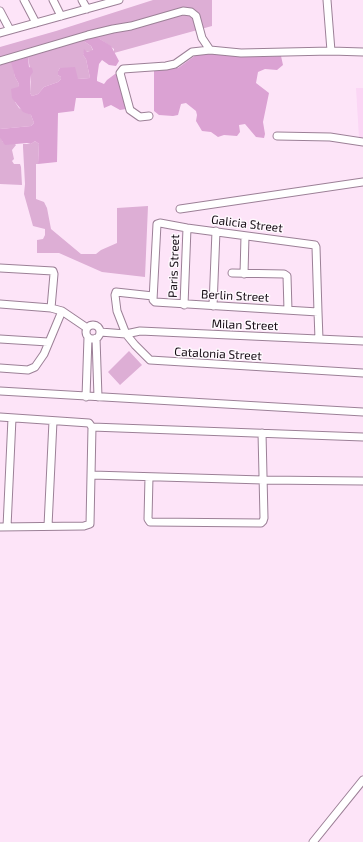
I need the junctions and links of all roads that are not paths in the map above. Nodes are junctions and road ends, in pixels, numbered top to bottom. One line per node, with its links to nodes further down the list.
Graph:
1 (24, 0): 9 (street)
2 (53, 0): 8 (street)
3 (82, 0): 6 (street)
4 (328, 0): 13 (street)
5 (114, 1): 6 (street)
6 (87, 9): 8 (street)
7 (0, 11): 10 (street)
8 (61, 16): 9 (street)
9 (36, 23): 10 (street)
10 (10, 30): 11 (street)
11 (0, 33)
12 (210, 50): 13 (street); 15 (street); 16 (street)
13 (331, 51): 14 (street)
14 (363, 52)
15 (0, 61)
16 (150, 116)
17 (277, 136): 18 (street)
18 (363, 142)
19 (363, 182): 20 (street)
20 (180, 209)
21 (187, 228): 22 (street, Galicia Street); 28 (street, Galicia Street); 30 (street, Paris Street)
22 (216, 231): 23 (street, Galicia Street); 31 (street)
23 (245, 236): 26 (street); 35 (street, Galicia Street)
24 (0, 268): 32 (street)
25 (232, 273): 26 (street)
26 (244, 274): 33 (street)
27 (115, 293): 28 (street, Berlin Street); 37 (street, Catalonia Street)
28 (153, 298): 30 (street, Berlin Street)
29 (0, 304): 32 (street)
30 (184, 305): 31 (street, Berlin Street)
31 (213, 306): 33 (street, Berlin Street)
32 (51, 308): 34 (street)
33 (288, 310): 35 (street, Berlin Street)
34 (62, 311): 36 (street); 42 (street)
35 (318, 312): 40 (street, Galicia Street)
36 (87, 328): 38 (street); 38 (street, Milan Street)
37 (126, 334): 38 (street, Milan Street); 40 (street, Milan Street); 46 (street, Catalonia Street)
38 (95, 336): 43 (street); 44 (street)
39 (0, 339): 42 (street)
40 (319, 339): 41 (street, Milan Street)
41 (363, 341)
42 (48, 342): 45 (street)
43 (87, 367): 44 (street); 47 (street)
44 (97, 367): 48 (street)
45 (0, 368)
46 (363, 373)
47 (86, 384): 48 (street); 50 (street)
48 (97, 384): 51 (street)
49 (0, 391): 50 (street)
50 (86, 397): 51 (street)
51 (98, 397): 52 (street)
52 (363, 412)
53 (0, 417): 54 (street)
54 (12, 418): 55 (street); 64 (street)
55 (53, 421): 56 (street); 63 (street)
56 (92, 427): 57 (street); 59 (street)
57 (262, 433): 58 (street); 61 (street)
58 (363, 437)
59 (92, 475): 60 (street); 63 (street)
60 (149, 477): 61 (street); 61 (street)
61 (263, 480): 62 (street)
62 (363, 481)
63 (48, 526): 64 (street)
64 (3, 527)
65 (363, 780): 66 (street)
66 (313, 842)

